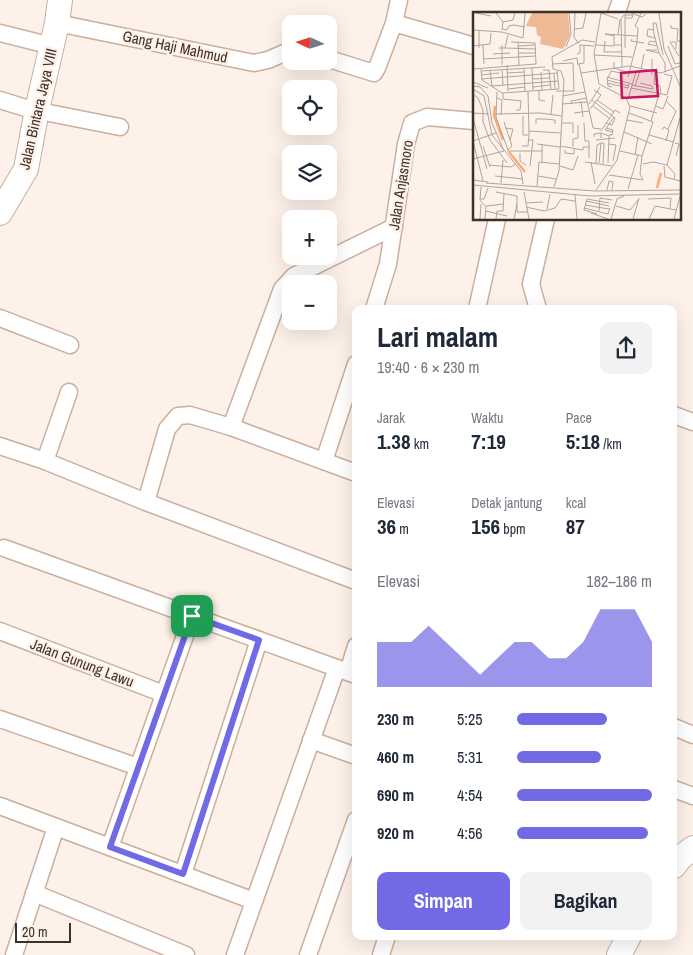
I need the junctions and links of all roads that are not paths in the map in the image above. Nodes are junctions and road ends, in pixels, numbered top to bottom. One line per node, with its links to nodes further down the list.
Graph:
1 (399, 0): 5 (street)
2 (621, 0): 4 (street)
3 (59, 12): 7 (street, Jalan Bintara Jaya VIII); 9 (street, Gang Haji Mahmud)
4 (617, 12)
5 (394, 23): 8 (street); 10 (street)
6 (0, 33): 7 (street)
7 (52, 46): 12 (street, Jalan Bintara Jaya VIII)
8 (473, 46)
9 (282, 54)
10 (338, 61)
11 (0, 100): 12 (street)
12 (37, 110): 14 (street); 15 (street, Jalan Bintara Jaya VIII)
13 (473, 121): 18 (street, Jalan Anjasmoro)
14 (120, 127)
15 (0, 213)
16 (497, 220): 20 (street)
17 (546, 220): 21 (street)
18 (394, 227): 19 (street, Jalan Anjasmoro); 28 (street)
19 (375, 305)
20 (478, 305)
21 (537, 305)
22 (0, 318): 23 (street)
23 (70, 345)
24 (352, 376): 31 (street)
25 (69, 392): 30 (street)
26 (677, 416): 27 (street)
27 (693, 422)
28 (231, 427): 31 (street); 33 (street)
29 (0, 446): 30 (street)
30 (45, 461): 33 (street)
31 (324, 461): 32 (street)
32 (352, 472)
33 (146, 502): 35 (street)
34 (4, 548): 36 (street)
35 (352, 579)
36 (192, 616): 38 (street); 41 (street)
37 (0, 631): 41 (street, Jalan Gunung Lawu)
38 (259, 640): 40 (street); 56 (street)
39 (352, 657): 40 (street)
40 (347, 671): 45 (street)
41 (164, 694): 47 (street)
42 (0, 719): 47 (street)
43 (677, 727): 44 (street)
44 (693, 735)
45 (312, 740): 46 (street); 58 (street)
46 (352, 755)
47 (138, 767): 53 (street)
48 (677, 790): 49 (street)
49 (693, 796)
50 (0, 806): 51 (street)
51 (56, 827): 53 (street); 57 (street)
52 (352, 831): 65 (street)
53 (110, 847): 56 (street)
54 (693, 848): 55 (street)
55 (677, 862)
56 (183, 874): 58 (street)
57 (34, 893): 61 (street); 62 (street)
58 (254, 901): 64 (street)
59 (386, 940): 66 (street)
60 (626, 940): 67 (street)
61 (162, 951): 63 (street)
62 (14, 955)
63 (186, 955)
64 (235, 955)
65 (308, 955)
66 (381, 955)
67 (619, 955)

